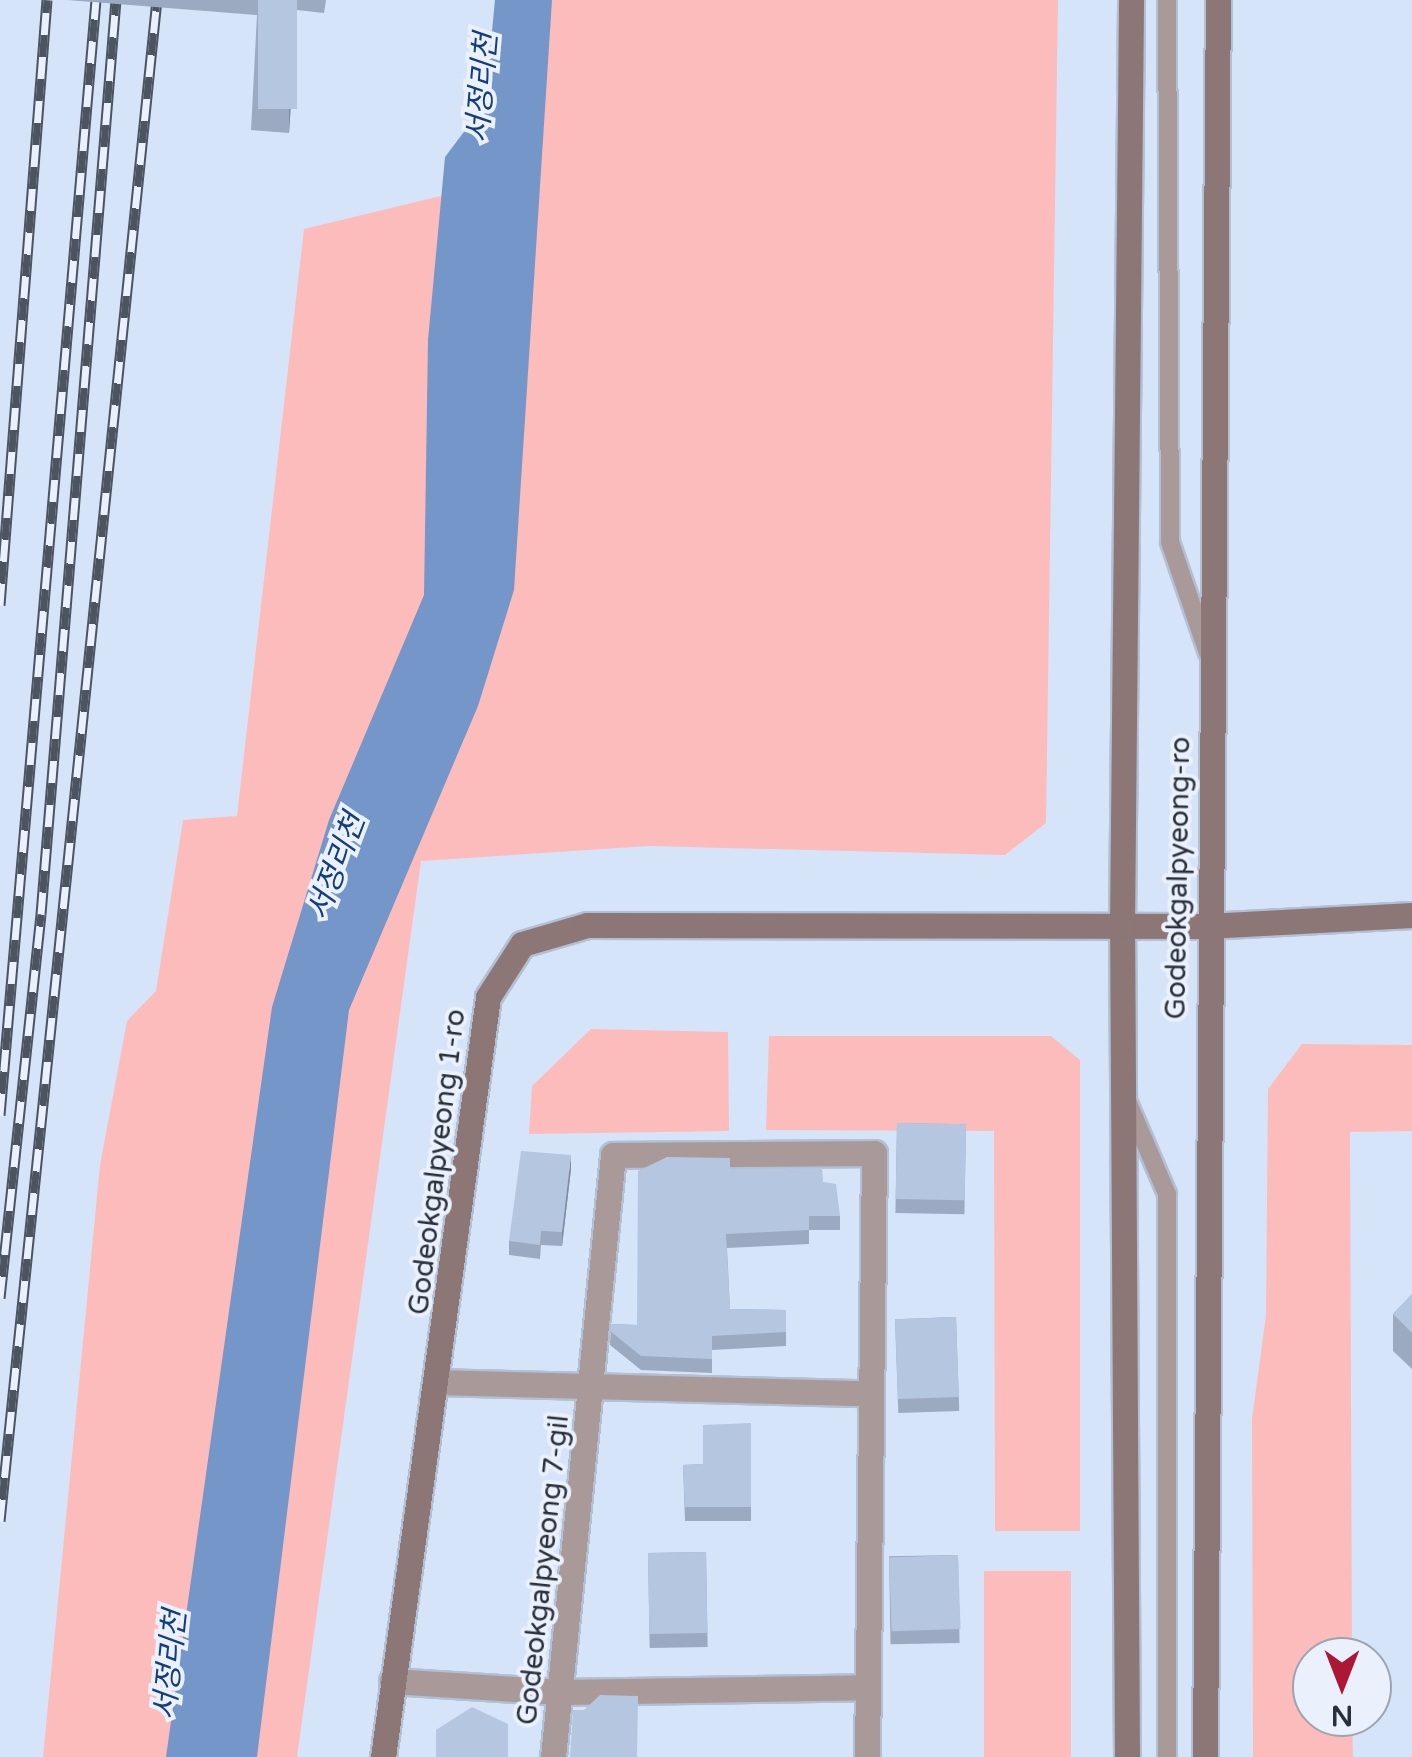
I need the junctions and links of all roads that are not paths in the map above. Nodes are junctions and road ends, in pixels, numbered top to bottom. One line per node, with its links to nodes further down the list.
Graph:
1 (1131, 0): 7 (street, Godeokgalpyeong-ro)
2 (1167, 0): 4 (lane)
3 (1218, 0): 4 (street, Godeokgalpyeong-ro)
4 (1211, 663): 8 (street, Godeokgalpyeong-ro)
5 (1412, 916): 6 (street)
6 (1348, 924): 8 (street, Godeokgalpyeong 1-ro); 9 (street)
7 (1122, 926): 8 (street, Godeokgalpyeong 1-ro); 10 (street, Godeokgalpyeong-ro); 11 (street, Godeokgalpyeong 1-ro)
8 (1207, 926): 22 (street, Godeokgalpyeong-ro)
9 (1412, 934)
10 (1124, 1093): 20 (street, Godeokgalpyeong-ro); 21 (lane)
11 (438, 1382): 12 (street, Godeokgalpyeong 7-gil); 14 (street, Godeokgalpyeong 1-ro)
12 (593, 1390): 13 (street, Godeokgalpyeong 7-gil); 13 (street, Godeokgalpyeong 7-gil); 16 (street, Godeokgalpyeong 7-gil)
13 (870, 1393): 15 (street, Godeokgalpyeong 7-gil)
14 (392, 1681): 16 (street); 17 (street, Godeokgalpyeong 1-ro)
15 (867, 1687): 16 (street); 19 (street, Godeokgalpyeong 7-gil)
16 (562, 1692): 18 (street, Godeokgalpyeong 7-gil)
17 (382, 1757)
18 (553, 1757)
19 (867, 1757)
20 (1127, 1757)
21 (1167, 1757)
22 (1205, 1757)

